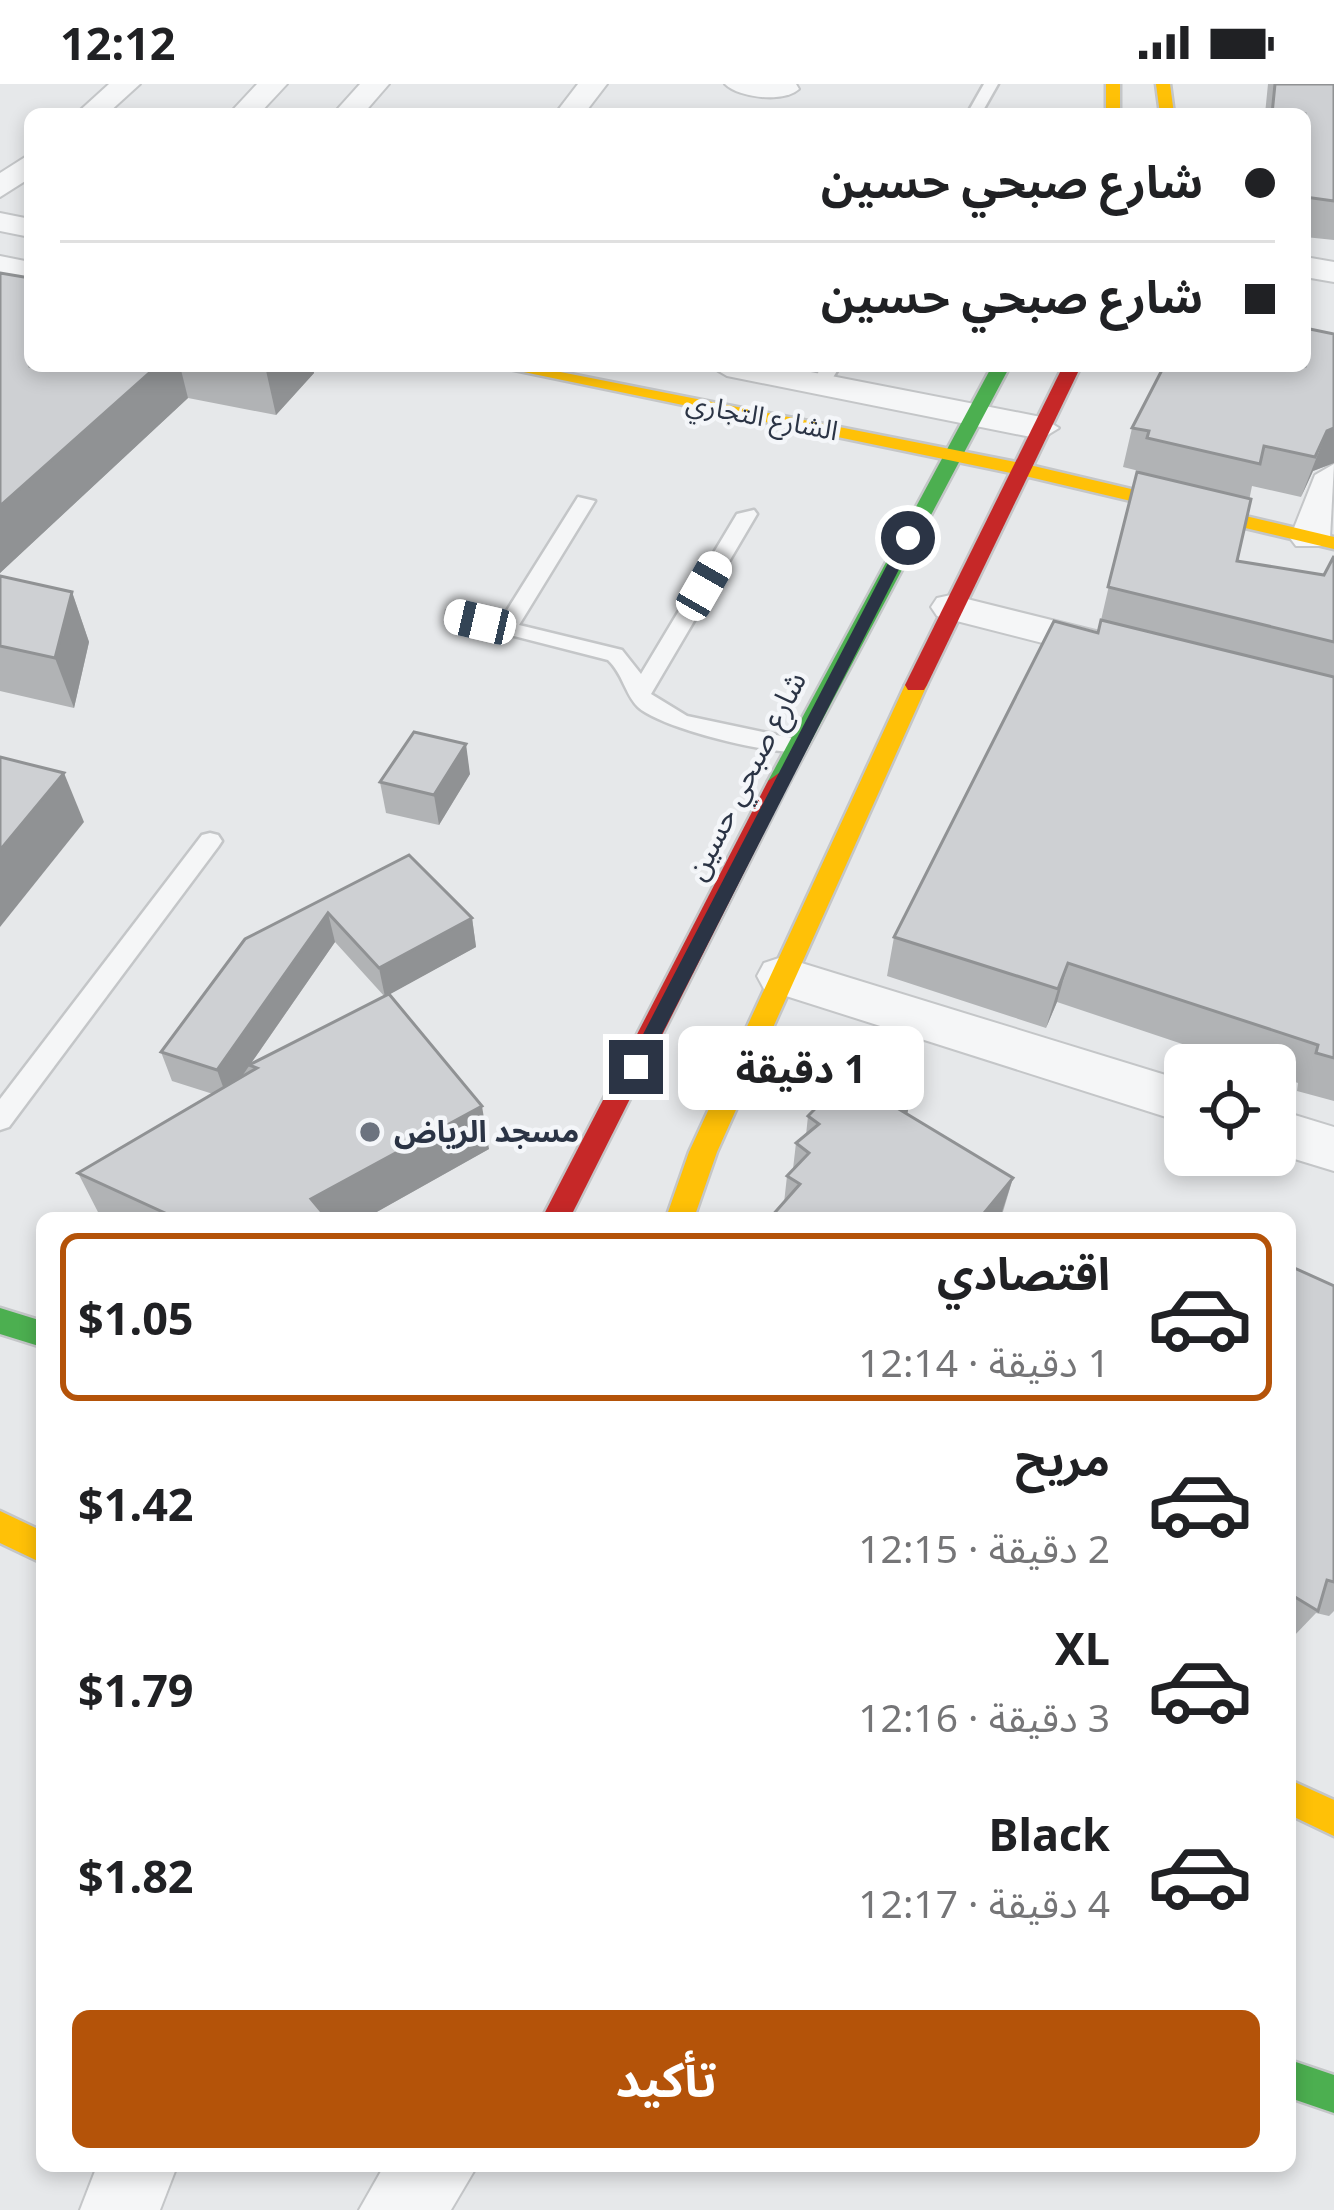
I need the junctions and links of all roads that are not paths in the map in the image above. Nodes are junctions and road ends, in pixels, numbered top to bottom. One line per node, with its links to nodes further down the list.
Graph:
1 (126, 84): 7 (street)
2 (273, 84): 8 (street)
3 (375, 84): 9 (street)
4 (593, 84): 10 (street)
5 (739, 84): 6 (street)
6 (787, 86)
7 (97, 108)
8 (249, 108)
9 (352, 108)
10 (573, 108)
11 (24, 168): 12 (street)
12 (0, 188)
13 (534, 372): 20 (street, الشارع التجاري)
14 (793, 372): 17 (street, الشارع التجاري)
15 (998, 372): 18 (street, شارع صبحي حسين)
16 (1069, 372): 19 (street)
17 (826, 375): 18 (street, الشارع التجاري)
18 (974, 415): 19 (street, الشارع التجاري); 20 (street, شارع صبحي حسين)
19 (1041, 428): 21 (street)
20 (952, 455): 21 (street, الشارع التجاري); 31 (street, شارع صبحي حسين)
21 (1021, 469): 25 (street, الشارع التجاري); 26 (street)
22 (1334, 475): 25 (street)
23 (585, 501): 28 (lane)
24 (747, 514): 30 (lane)
25 (1322, 541)
26 (951, 607): 29 (street); 33 (street)
27 (454, 615): 28 (lane)
28 (507, 628): 30 (lane)
29 (1154, 659)
30 (639, 694): 31 (lane)
31 (797, 746): 38 (street, شارع صبحي حسين)
32 (210, 841): 35 (lane)
33 (782, 976): 34 (street); 39 (street)
34 (1164, 1095)
35 (0, 1119)
36 (1296, 1137): 37 (street)
37 (1334, 1149)
38 (559, 1212)
39 (682, 1212)
40 (0, 1321): 41 (street)
41 (36, 1332)
42 (0, 1526): 43 (street)
43 (36, 1545)
44 (1296, 1800): 45 (street)
45 (1334, 1818)
46 (1296, 2081): 47 (street)
47 (1334, 2094)
48 (135, 2172): 50 (street)
49 (432, 2172): 51 (street)
50 (120, 2210)
51 (400, 2210)

